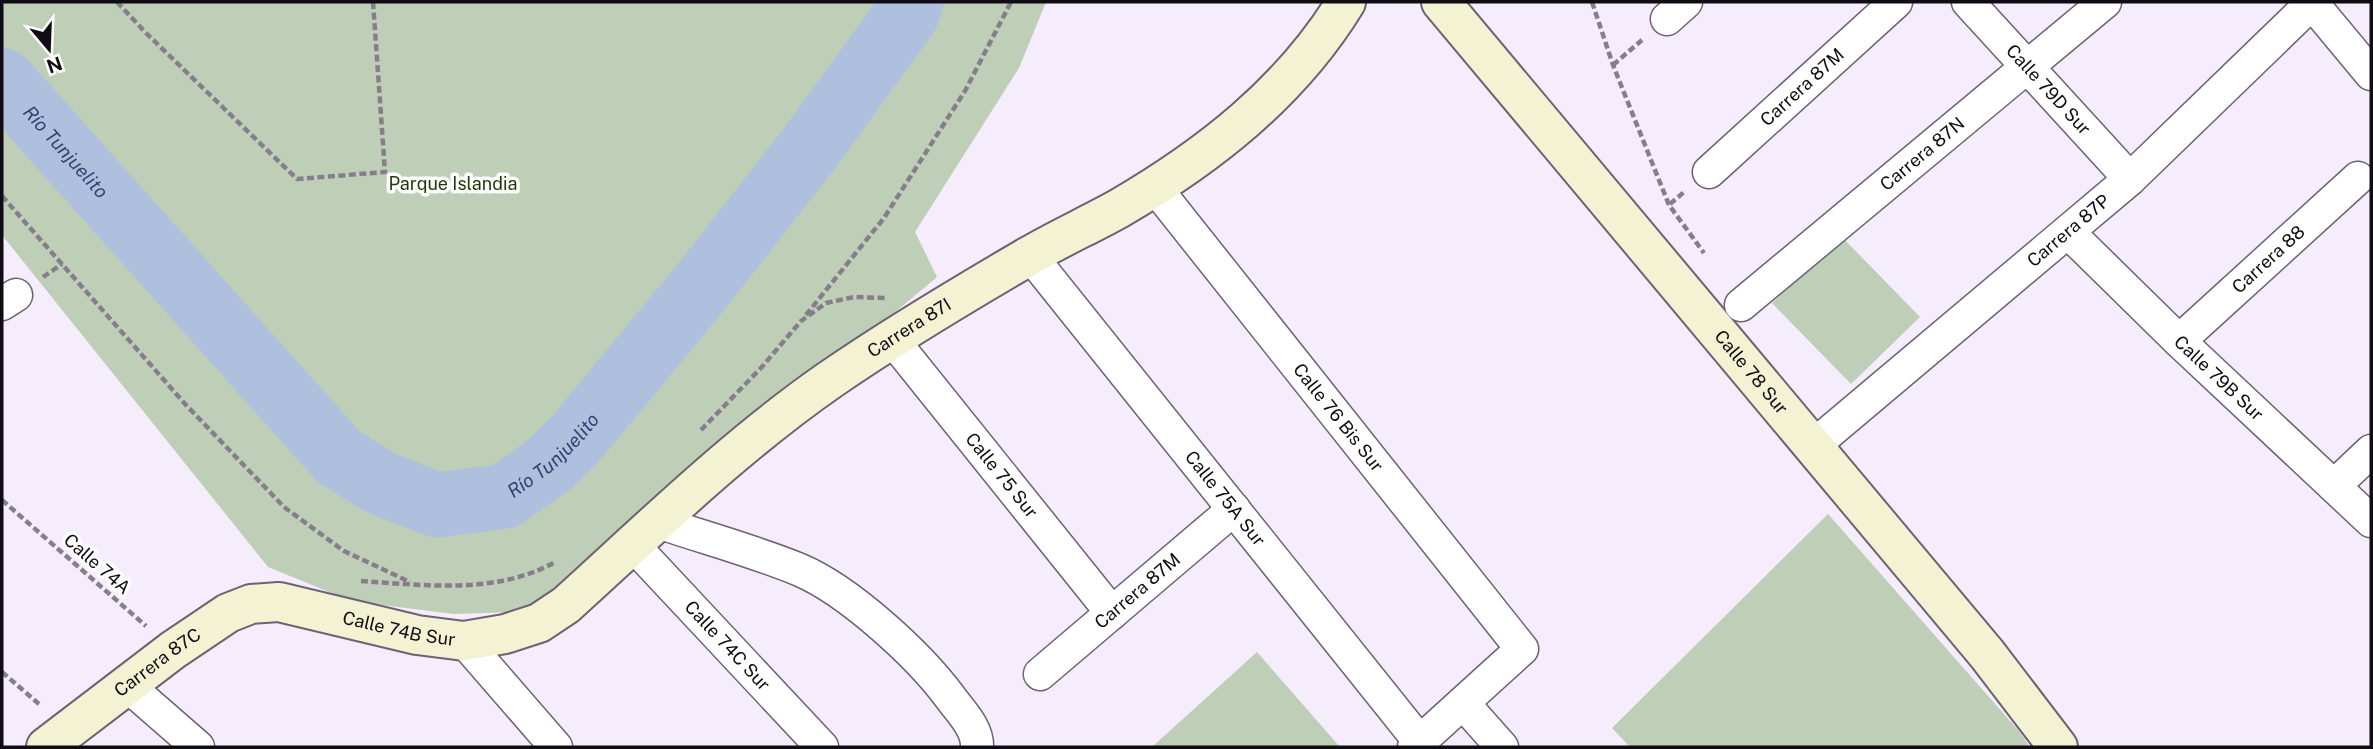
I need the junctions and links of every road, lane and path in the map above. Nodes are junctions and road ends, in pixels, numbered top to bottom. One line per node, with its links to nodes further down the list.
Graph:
1 (117, 2): 2 (path)
2 (373, 2)
3 (1011, 2): 22 (path)
4 (1346, 2): 16 (street, Carrera 87I)
5 (1592, 2): 21 (path)
6 (1895, 2): 13 (street, Carrera 87M)
7 (1968, 2): 11 (street, Calle 79D Sur)
8 (2105, 2): 11 (street, Carrera 87N)
9 (2312, 2): 12 (street); 15 (street, Carrera 87P)
10 (1450, 5): 26 (street, Calle 78 Sur)
11 (2027, 66): 15 (street, Calle 79D Sur); 21 (street, Carrera 87N)
12 (2371, 74)
13 (1709, 172)
14 (2358, 178): 24 (street, Carrera 88)
15 (2130, 179): 18 (street, Carrera 87P)
16 (1154, 186): 19 (street, Carrera 87I); 43 (street, Calle 76 Bis Sur)
17 (2, 196): 35 (path)
18 (2068, 232): 24 (street, Calle 79B Sur); 26 (street, Carrera 87P)
19 (1030, 255): 23 (street, Carrera 87I); 30 (street, Calle 75A Sur)
20 (892, 298): 22 (path)
21 (1741, 304)
22 (801, 321): 25 (path)
23 (892, 339): 32 (street, Carrera 87I); 37 (street, Calle 75 Sur)
24 (2179, 341): 28 (street, Calle 79B Sur)
25 (694, 436)
26 (1813, 446): 51 (street, Calle 78 Sur)
27 (2371, 452): 28 (street)
28 (2334, 486): 31 (street, Calle 79B Sur)
29 (2, 500): 39 (path, Calle 74A)
30 (1234, 509): 37 (street, Carrera 87M); 45 (street, Calle 75A Sur)
31 (2371, 521)
32 (645, 533): 38 (street, Carrera 87I); 48 (street, Calle 74C Sur); 49 (street)
33 (560, 559): 35 (path)
34 (353, 580): 35 (path)
35 (414, 584)
36 (279, 602): 38 (street, Calle 74B Sur); 39 (street, Carrera 87C)
37 (1112, 613): 41 (street, Carrera 87M)
38 (464, 641): 47 (street, Calle 74B Sur)
39 (173, 650): 42 (street, Carrera 87C)
40 (2, 672): 44 (path)
41 (1040, 674)
42 (128, 686): 44 (street, Carrera 87C); 46 (street)
43 (1463, 703): 45 (street); 50 (street)
44 (57, 739)
45 (1417, 745)
46 (198, 747)
47 (556, 747)
48 (822, 747)
49 (977, 747)
50 (1502, 747)
51 (2058, 747)

